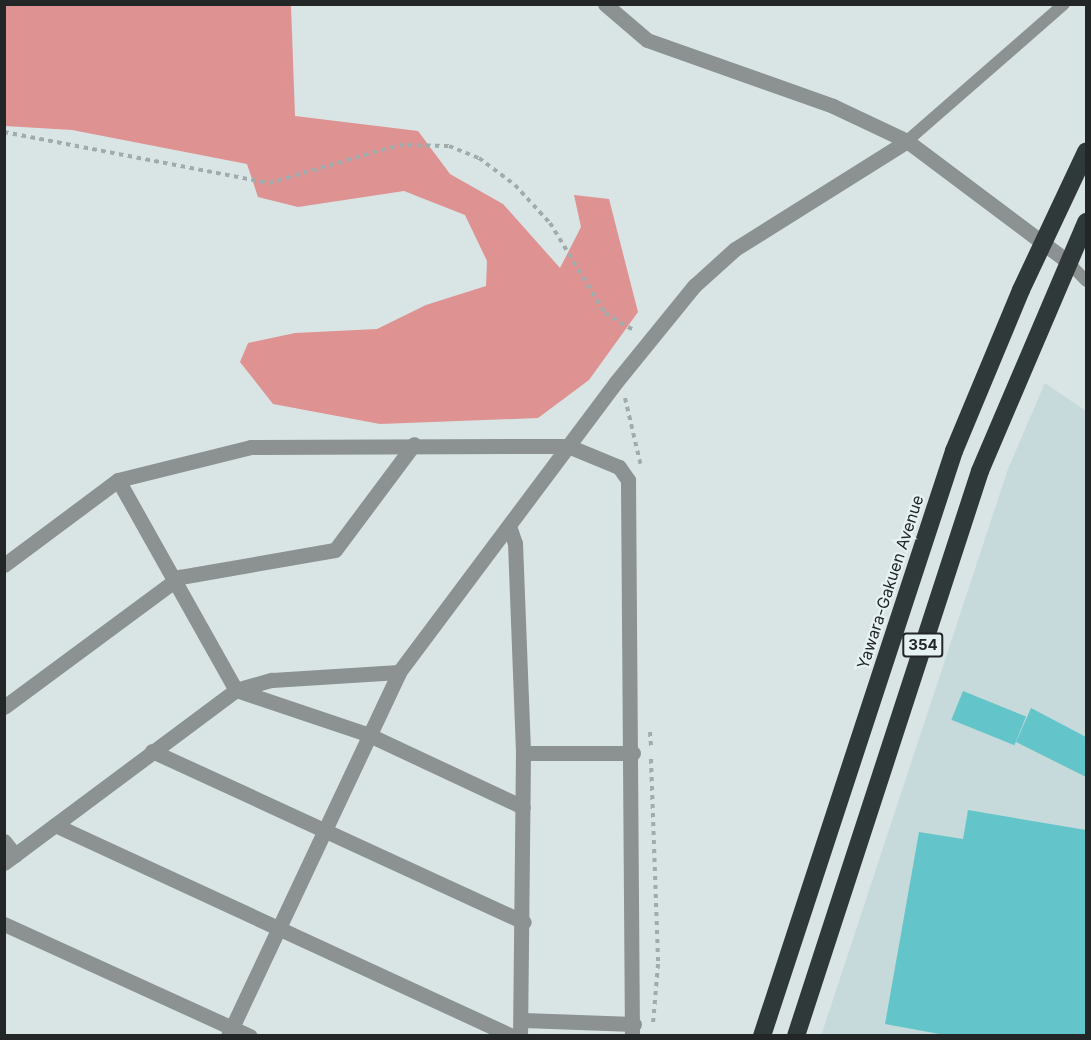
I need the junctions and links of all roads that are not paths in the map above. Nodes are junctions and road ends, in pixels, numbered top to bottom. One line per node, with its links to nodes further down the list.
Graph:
1 (605, 4): 3 (street)
2 (1065, 4): 3 (lane)
3 (907, 141): 6 (street); 10 (street)
4 (1086, 152): 6 (highway, Yawara-Gakuen Avenue / 354)
5 (1086, 222): 7 (highway, 354)
6 (1043, 241): 7 (street); 35 (highway, Yawara-Gakuen Avenue / 354)
7 (1067, 261): 8 (lane); 36 (highway, 354)
8 (1086, 281)
9 (414, 444): 10 (street); 11 (street); 14 (street)
10 (568, 446): 12 (street); 21 (street)
11 (118, 480): 13 (street); 14 (street)
12 (509, 526): 15 (street); 20 (street)
13 (4, 565)
14 (173, 582): 16 (street); 17 (street)
15 (399, 672): 16 (street); 18 (street)
16 (236, 690): 18 (street); 19 (street)
17 (4, 707)
18 (367, 734): 22 (street); 24 (street)
19 (152, 751): 23 (street); 24 (street)
20 (523, 753): 21 (street); 22 (street)
21 (633, 753): 31 (street)
22 (523, 807): 27 (street)
23 (55, 825): 26 (street); 29 (street)
24 (322, 831): 27 (street); 29 (street)
25 (4, 841): 26 (street)
26 (10, 859)
27 (523, 922): 30 (street)
28 (4, 924): 32 (street)
29 (277, 929): 32 (street); 34 (street)
30 (522, 1028): 31 (street)
31 (633, 1030)
32 (230, 1031): 33 (street)
33 (250, 1035)
34 (512, 1035)
35 (762, 1035)
36 (796, 1035)

